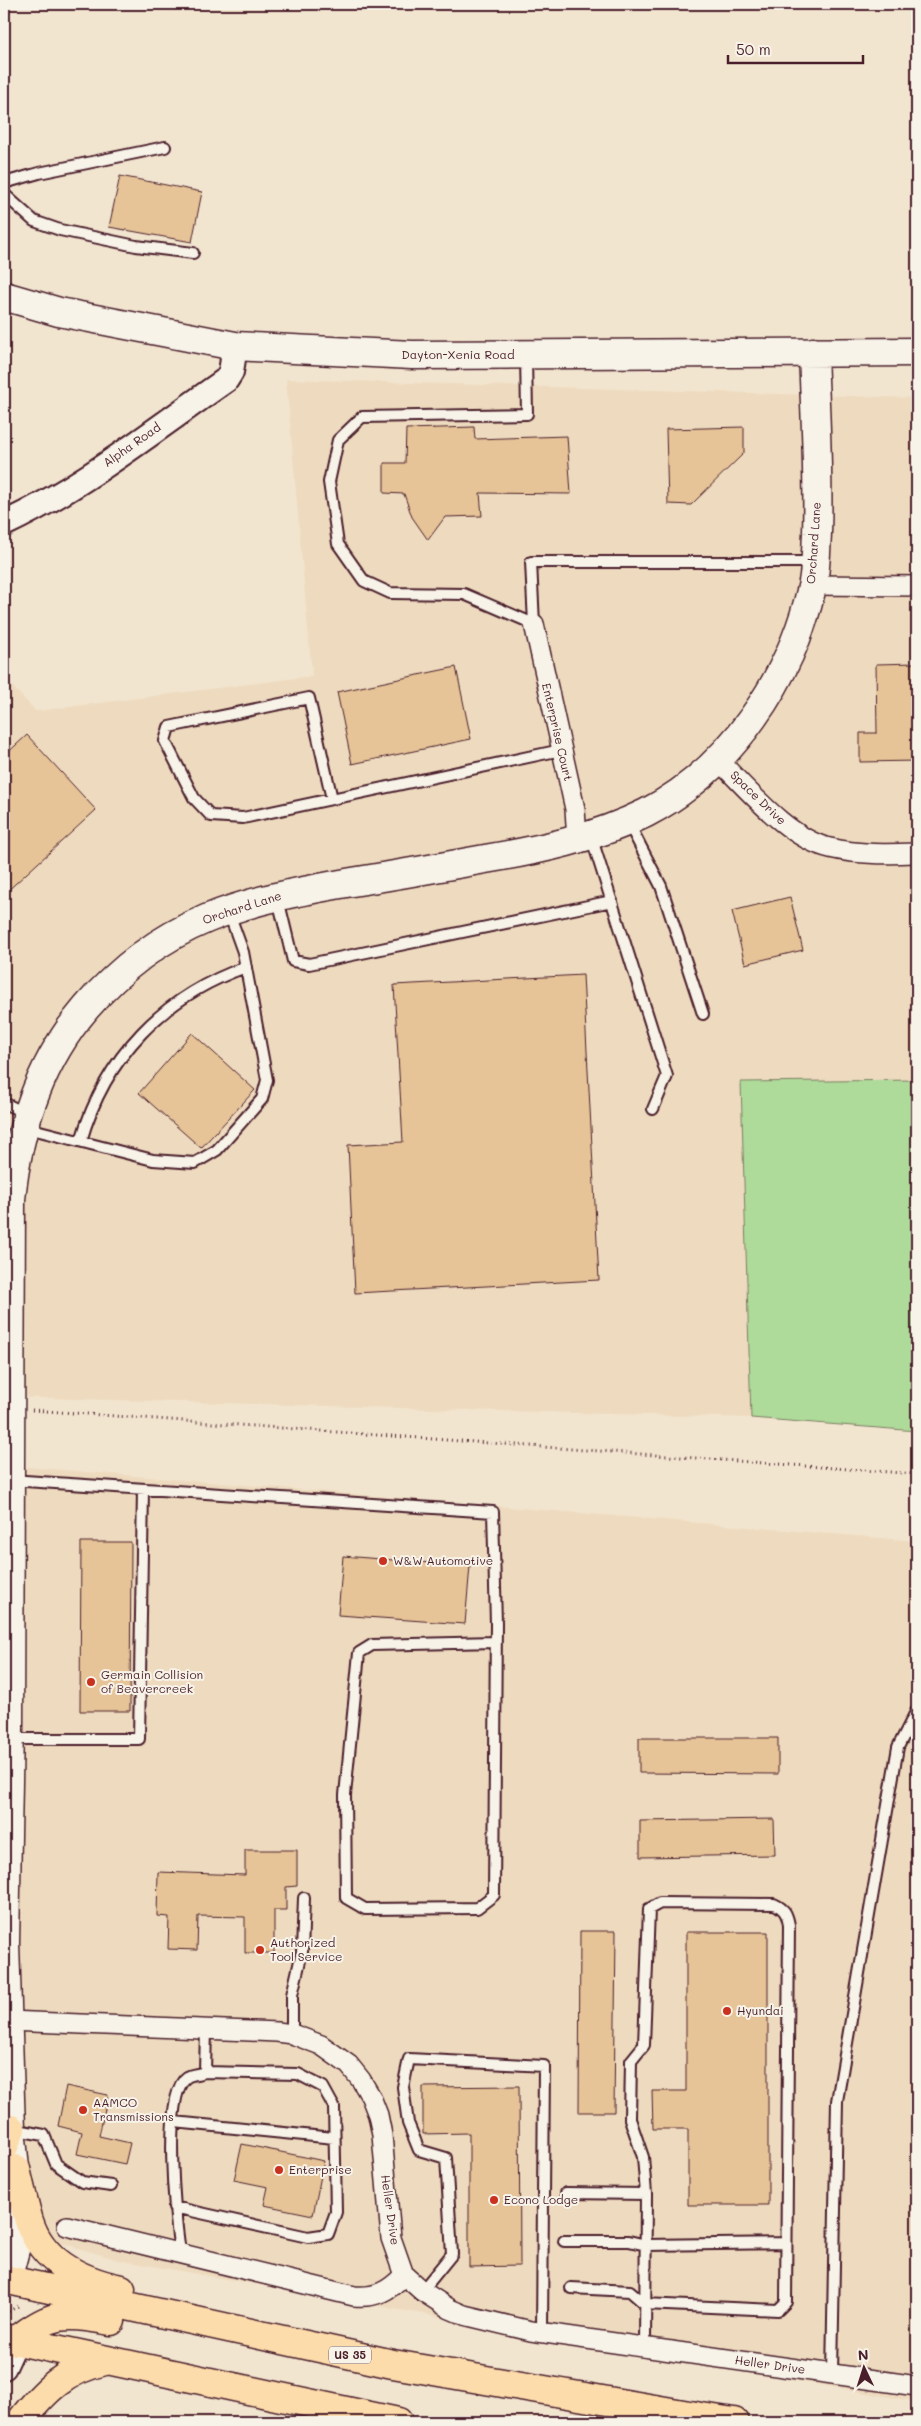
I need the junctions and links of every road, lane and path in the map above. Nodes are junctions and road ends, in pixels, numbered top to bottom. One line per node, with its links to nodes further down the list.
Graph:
1 (165, 147): 2 (lane)
2 (4, 183)
3 (4, 194): 4 (lane)
4 (193, 253)
5 (4, 296): 6 (main road, Dayton-Xenia Road)
6 (235, 346): 9 (main road, Dayton-Xenia Road); 10 (street, Alpha Road)
7 (813, 352): 8 (main road, Dayton-Xenia Road); 9 (main road, Dayton-Xenia Road); 11 (main road, Orchard Lane)
8 (917, 352)
9 (526, 354): 13 (lane)
10 (4, 524)
11 (814, 574): 12 (street); 13 (lane); 15 (main road, Orchard Lane)
12 (917, 586)
13 (534, 624): 14 (street, Enterprise Court)
14 (561, 750): 16 (lane); 18 (street, Enterprise Court)
15 (717, 759): 17 (main road, Orchard Lane); 19 (street, Space Drive)
16 (332, 799): 16 (lane)
17 (628, 821): 18 (main road, Orchard Lane); 24 (lane)
18 (584, 837): 20 (main road, Orchard Lane); 21 (lane)
19 (917, 853)
20 (277, 896): 21 (lane); 22 (main road, Orchard Lane)
21 (612, 901): 25 (lane)
22 (228, 910): 23 (lane); 26 (main road, Orchard Lane)
23 (246, 967): 27 (lane); 27 (lane)
24 (703, 1014)
25 (654, 1109)
26 (18, 1115): 27 (lane); 28 (main road, Orchard Lane)
27 (80, 1141)
28 (7, 1306): 29 (main road, Orchard Lane)
29 (9, 1408): 30 (main road, Orchard Lane); 31 (path)
30 (7, 1439): 32 (main road, Orchard Lane)
31 (917, 1474)
32 (9, 1480): 33 (lane); 34 (main road, Orchard Lane)
33 (143, 1490): 35 (lane); 37 (lane)
34 (6, 1588): 37 (main road, Orchard Lane)
35 (495, 1642): 35 (lane)
36 (917, 1710): 69 (lane)
37 (8, 1739): 38 (main road, Orchard Lane)
38 (5, 1872): 40 (main road, Orchard Lane)
39 (304, 1898): 42 (lane)
40 (6, 2021): 41 (street, Heller Drive); 46 (main road, Orchard Lane)
41 (206, 2029): 42 (street, Heller Drive); 43 (lane)
42 (292, 2034): 56 (street, Heller Drive)
43 (205, 2072): 44 (lane); 45 (lane)
44 (174, 2122): 45 (lane); 50 (lane)
45 (334, 2138): 50 (lane)
46 (9, 2143): 47 (lane); 57 (main road, Orchard Lane); 70 (highway)
47 (111, 2186)
48 (566, 2192): 49 (lane)
49 (646, 2194): 53 (lane); 54 (lane)
50 (174, 2207): 55 (lane)
51 (68, 2226): 55 (street)
52 (564, 2241): 54 (lane)
53 (786, 2243): 54 (lane); 61 (lane)
54 (646, 2245): 61 (lane)
55 (180, 2253): 56 (street)
56 (404, 2275): 59 (street, Heller Drive)
57 (5, 2281): 68 (highway, US 35)
58 (571, 2288): 61 (lane)
59 (422, 2291): 63 (street, Heller Drive); 63 (lane)
60 (27, 2302): 62 (path)
61 (645, 2304): 65 (lane)
62 (4, 2314)
63 (542, 2332): 65 (street, Heller Drive)
64 (10, 2340): 66 (highway); 67 (street); 68 (highway)
65 (645, 2347): 69 (street, Heller Drive)
66 (106, 2361): 73 (highway); 74 (highway)
67 (4, 2367)
68 (424, 2369): 70 (highway, US 35)
69 (832, 2374): 71 (street, Heller Drive)
70 (493, 2381): 72 (highway, US 35)
71 (917, 2386)
72 (694, 2419): 75 (highway, US 35)
73 (20, 2422)
74 (398, 2422)
75 (734, 2422)

